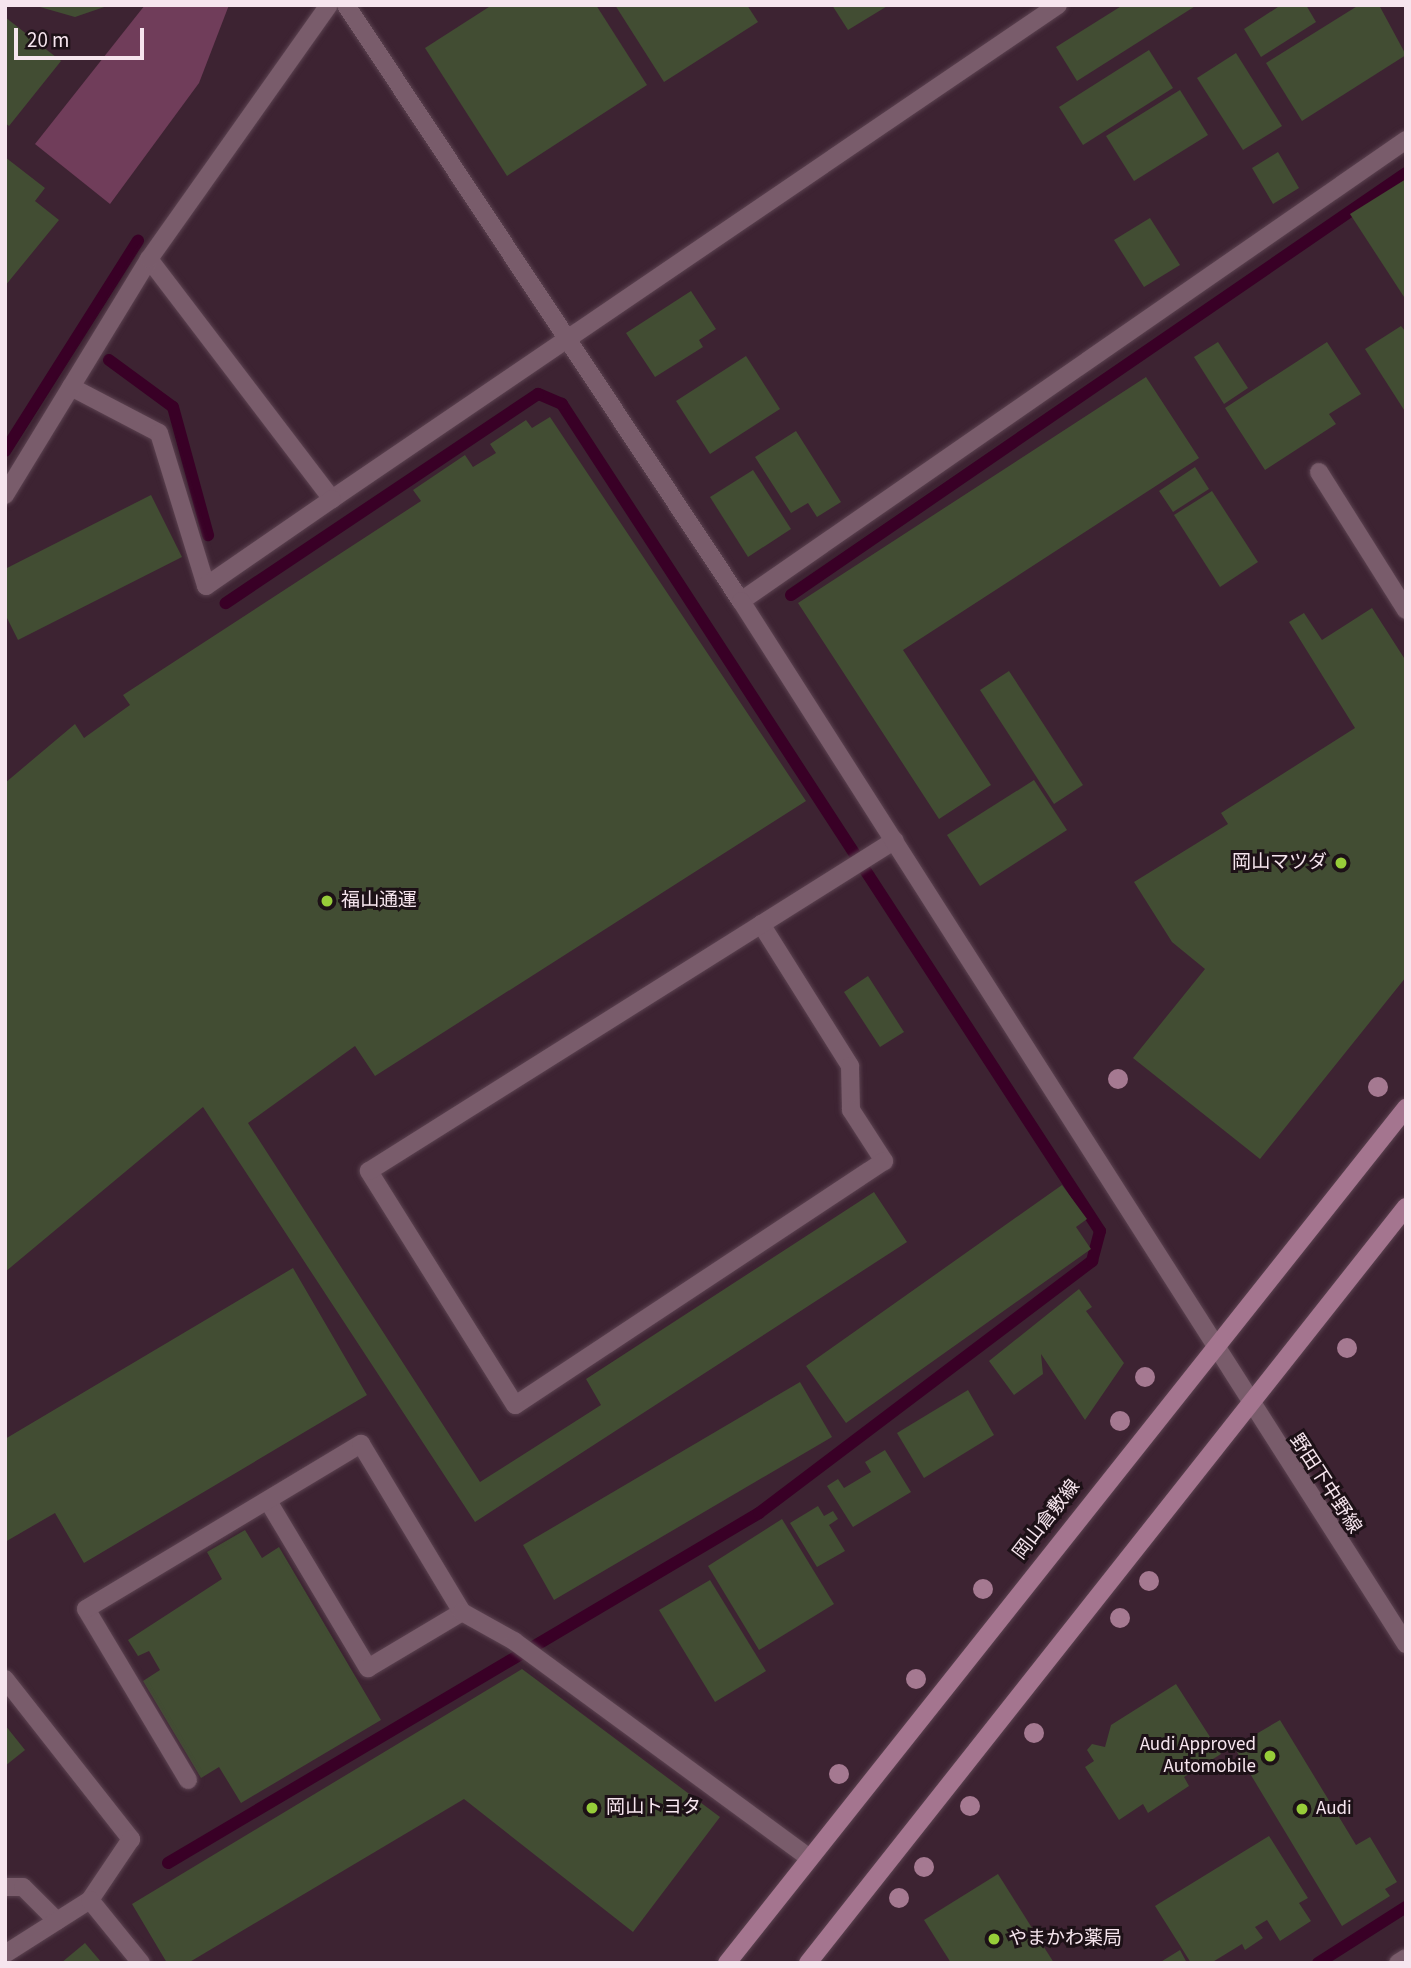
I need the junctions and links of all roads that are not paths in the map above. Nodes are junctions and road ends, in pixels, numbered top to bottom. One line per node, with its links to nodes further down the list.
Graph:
1 (329, 5): 5 (street)
2 (346, 5): 6 (street, 野田下中野線)
3 (1058, 5): 6 (street)
4 (1406, 140): 11 (street)
5 (149, 259): 7 (street); 10 (street)
6 (567, 335): 10 (street); 11 (street, 野田下中野線)
7 (71, 387): 9 (street); 10 (street)
8 (1319, 472): 12 (street)
9 (5, 495)
10 (332, 499)
11 (741, 601): 13 (street, 野田下中野線)
12 (1406, 610)
13 (895, 840): 14 (street); 17 (street, 野田下中野線)
14 (761, 924): 14 (street)
15 (1406, 1108): 17 (main road, 岡山倉敷線)
16 (1406, 1207): 18 (main road)
17 (1215, 1343): 18 (street, 野田下中野線); 24 (main road, 岡山倉敷線)
18 (1250, 1403): 21 (street, 野田下中野線); 32 (main road)
19 (268, 1501): 20 (street); 20 (street); 23 (street)
20 (462, 1612): 24 (street)
21 (1406, 1644)
22 (5, 1679): 26 (street)
23 (188, 1780)
24 (809, 1858): 31 (main road, 岡山倉敷線)
25 (5, 1887): 27 (street)
26 (90, 1900): 27 (street); 30 (street)
27 (57, 1921): 28 (street)
28 (5, 1954)
29 (1406, 1958): 33 (street)
30 (141, 1963)
31 (727, 1963)
32 (808, 1963)
33 (1398, 1963)

